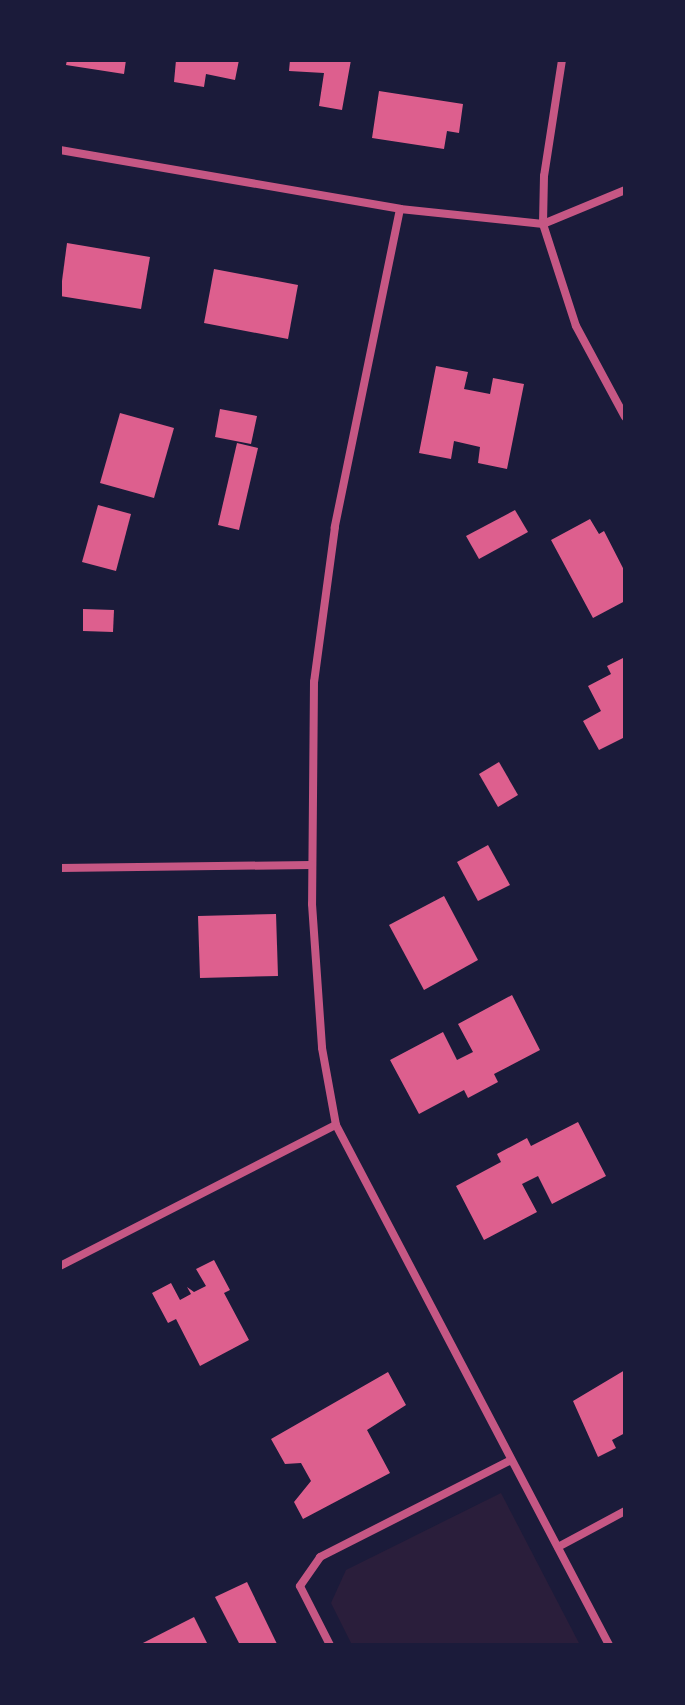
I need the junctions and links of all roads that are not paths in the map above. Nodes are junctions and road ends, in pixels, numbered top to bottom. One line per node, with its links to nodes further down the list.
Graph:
1 (562, 60): 5 (street)
2 (60, 150): 4 (street)
3 (625, 190): 5 (street)
4 (400, 209): 5 (street); 7 (street)
5 (543, 224): 6 (street)
6 (625, 417)
7 (311, 865): 8 (street); 9 (street)
8 (60, 868)
9 (336, 1125): 10 (street); 11 (street)
10 (60, 1266)
11 (509, 1461): 13 (street); 14 (street)
12 (625, 1511): 13 (street)
13 (558, 1547): 15 (street)
14 (330, 1645)
15 (609, 1645)

